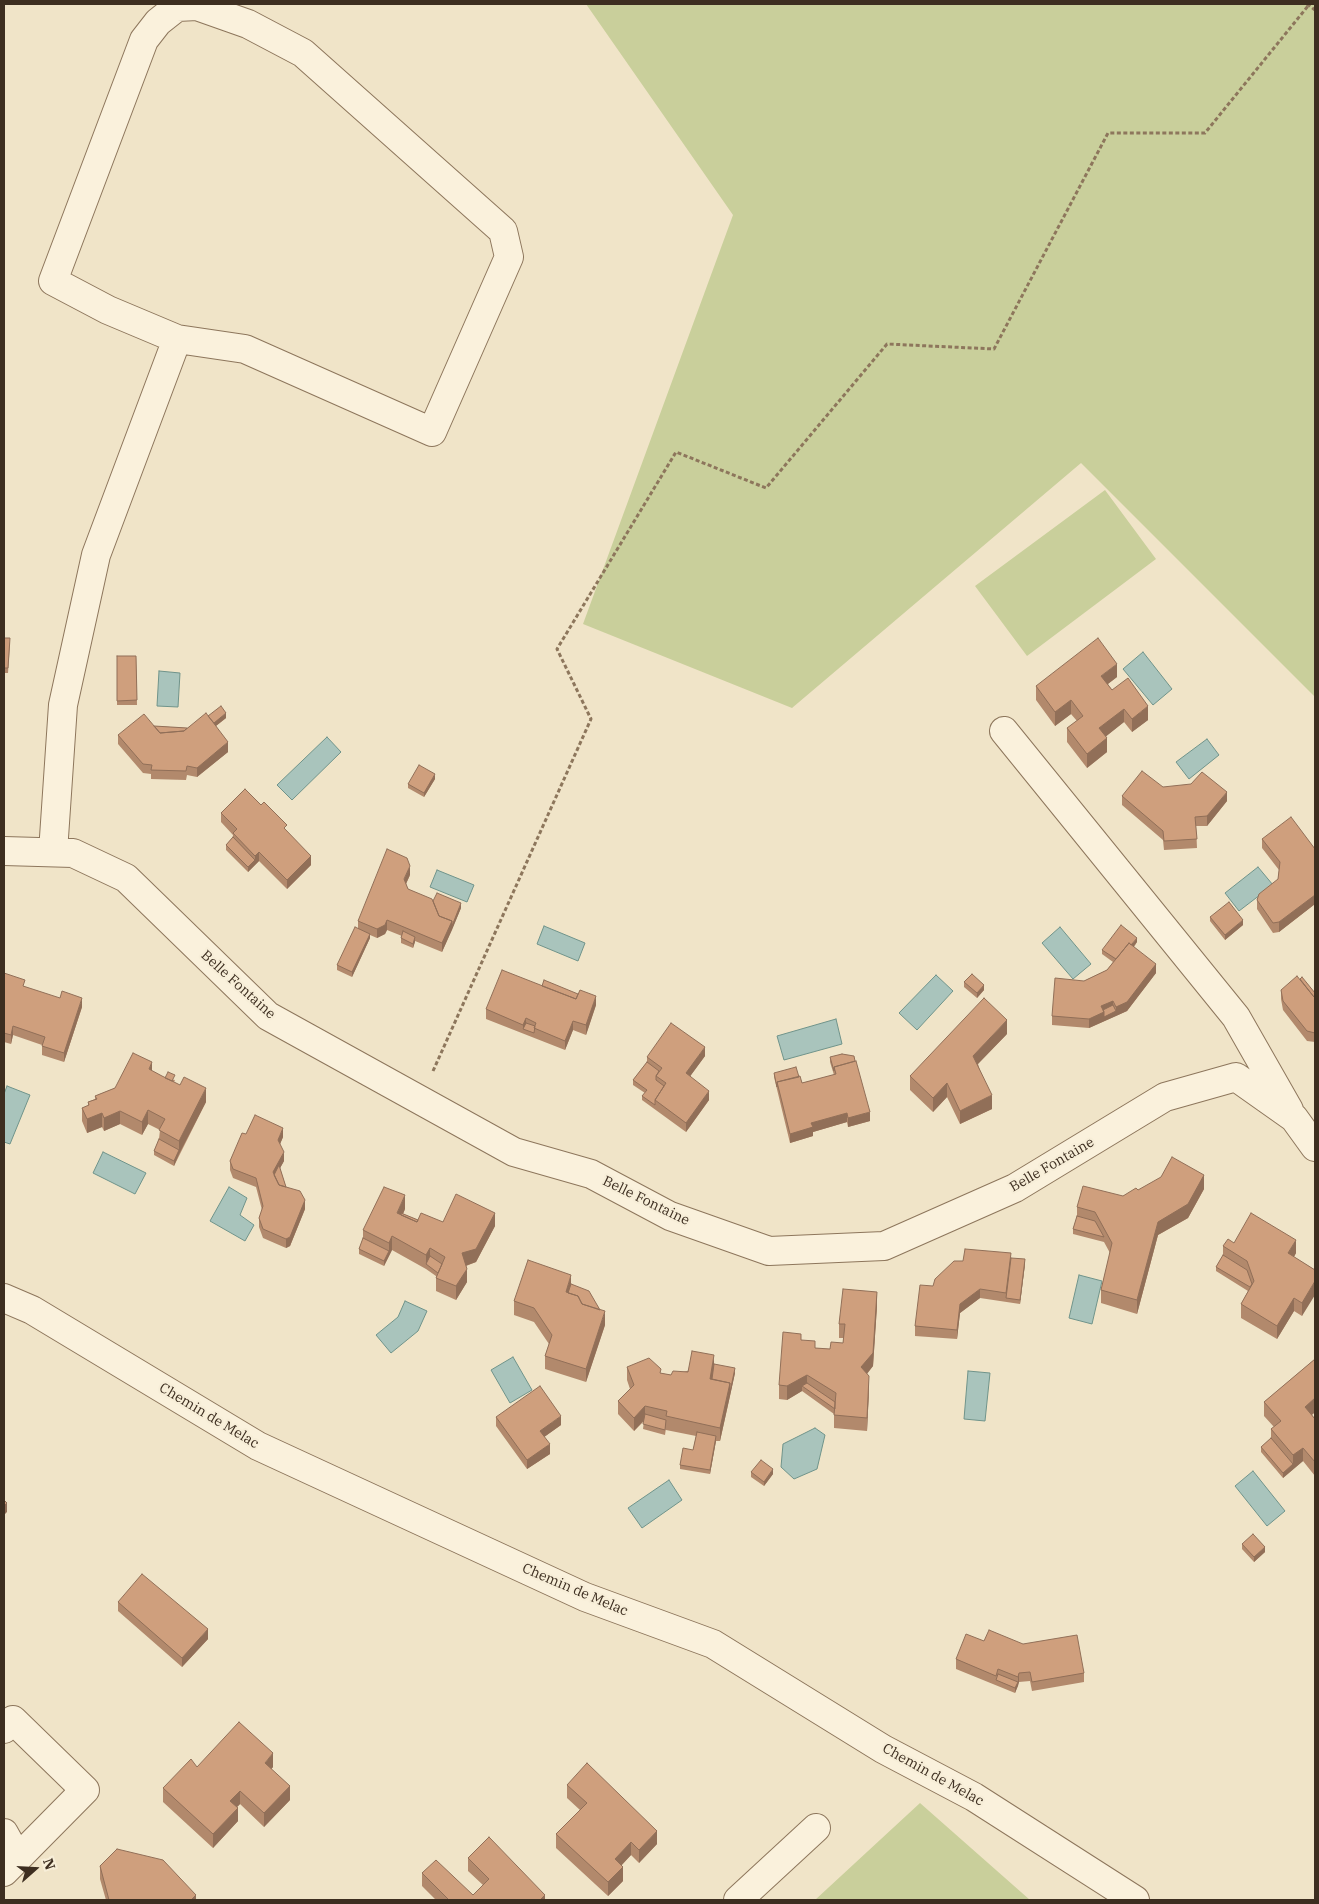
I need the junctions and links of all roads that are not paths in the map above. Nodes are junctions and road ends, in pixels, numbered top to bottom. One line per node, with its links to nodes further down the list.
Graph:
1 (176, 339): 1 (street); 4 (street)
2 (1004, 731): 5 (street)
3 (4, 851): 4 (street, Belle Fontaine)
4 (53, 852): 5 (street, Belle Fontaine)
5 (1294, 1118): 6 (street, Belle Fontaine)
6 (1315, 1147)
7 (4, 1298): 13 (street, Chemin de Melac)
8 (4, 1729): 11 (street)
9 (816, 1828): 12 (street)
10 (4, 1833): 11 (street)
11 (11, 1865)
12 (738, 1900)
13 (1135, 1900)

